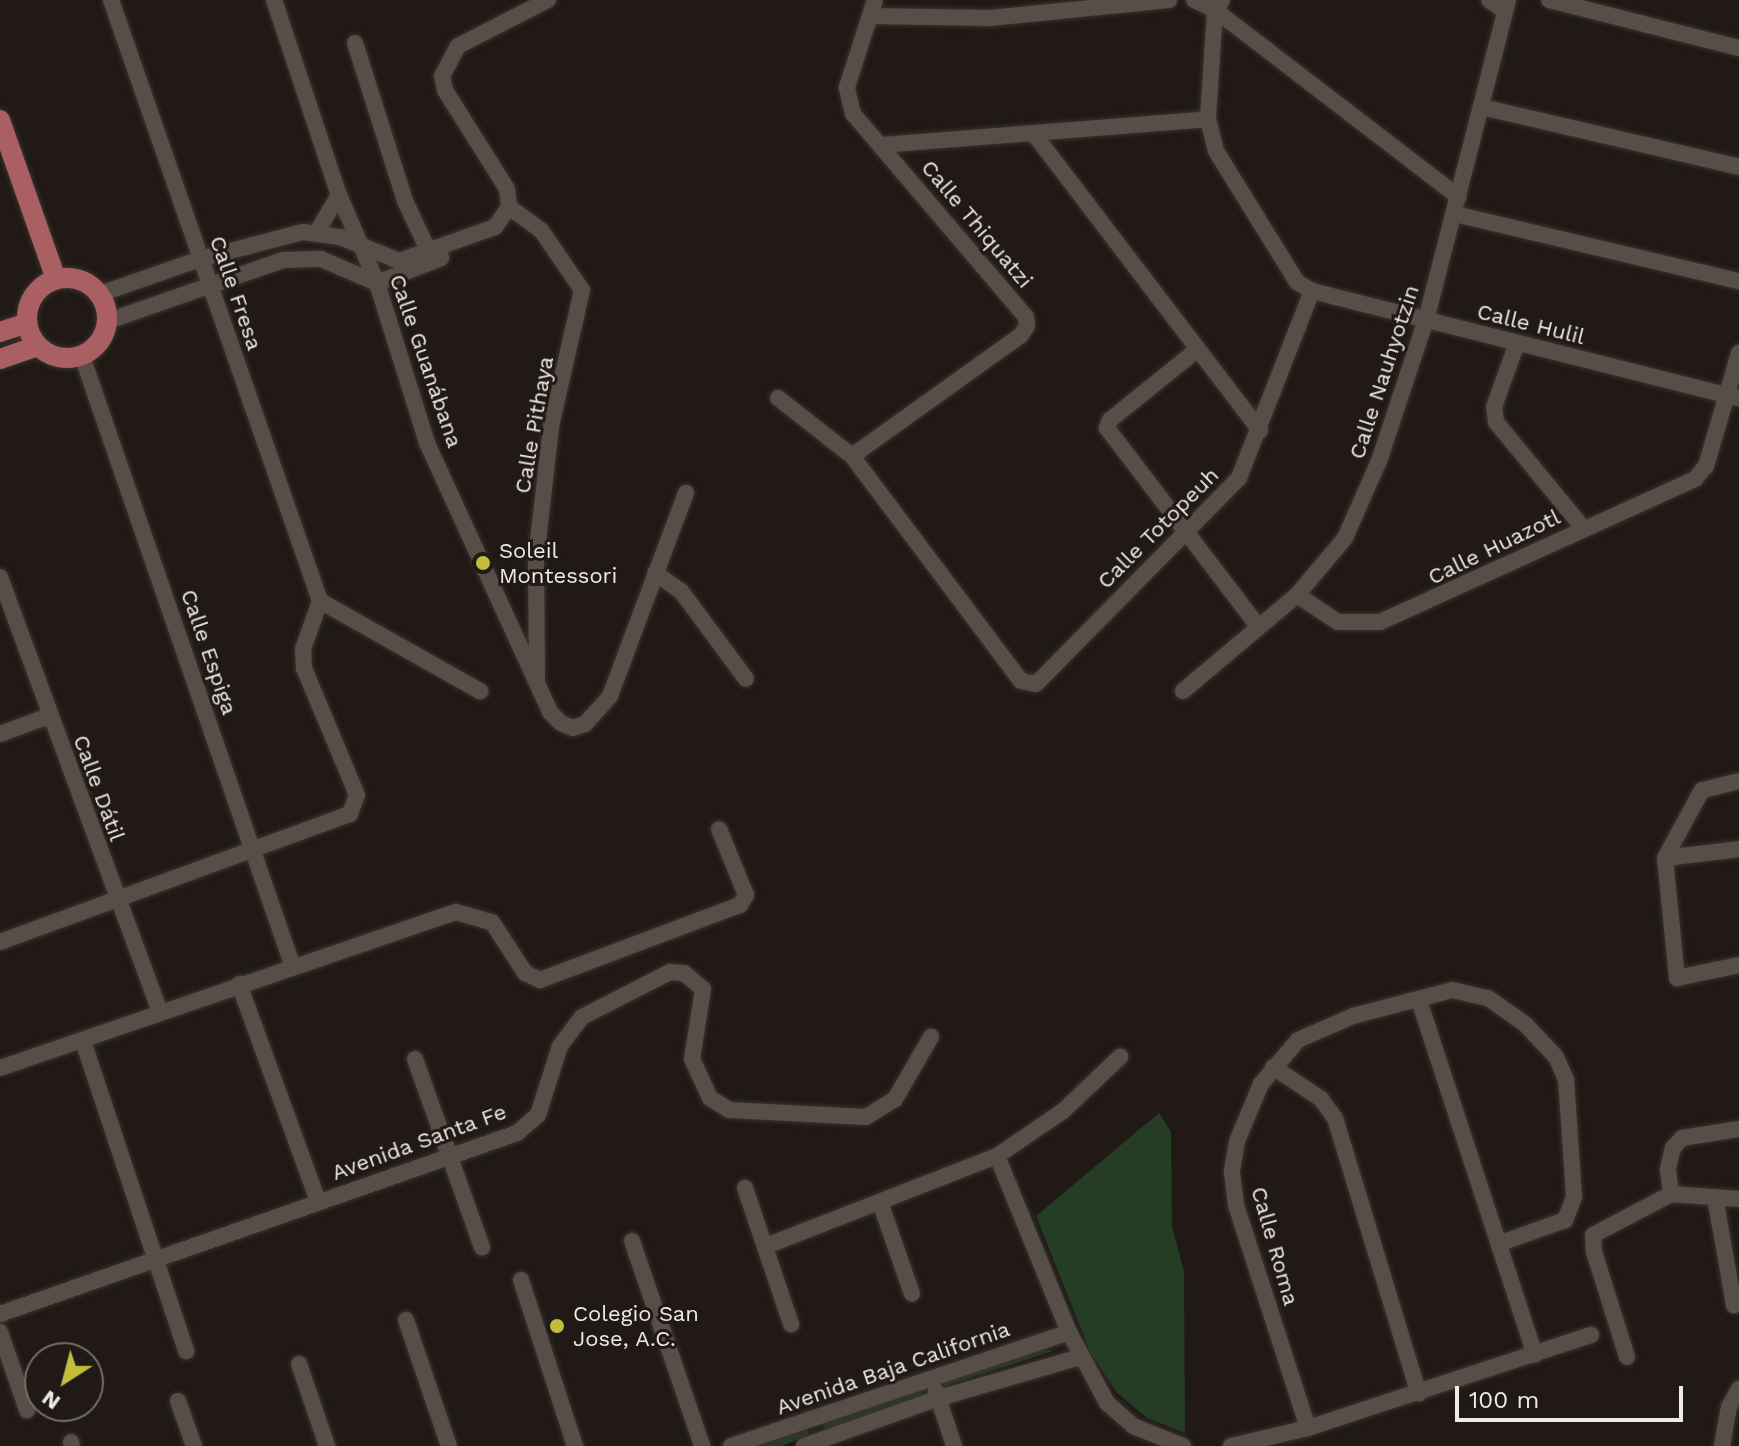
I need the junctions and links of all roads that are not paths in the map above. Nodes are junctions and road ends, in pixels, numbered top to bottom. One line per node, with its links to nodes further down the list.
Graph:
1 (111, 0): 27 (street, Calle Fresa)
2 (274, 0): 19 (street, Calle Guanábana)
3 (548, 0): 21 (street)
4 (1169, 0): 10 (street)
5 (1194, 0): 8 (street)
6 (1489, 0): 9 (street)
7 (1549, 0): 12 (street)
8 (1219, 5): 14 (street); 20 (street)
9 (1506, 5): 13 (street, Calle Nauhyotzin)
10 (873, 8): 17 (street, Calle Thiquatzi)
11 (355, 43): 26 (street)
12 (1739, 48)
13 (1482, 107): 18 (street); 20 (street, Calle Nauhyotzin)
14 (1208, 119): 16 (street); 32 (street)
15 (0, 120): 28 (main road)
16 (1034, 134): 17 (street); 40 (street)
17 (881, 145): 47 (street, Calle Thiquatzi)
18 (1739, 167)
19 (339, 195): 23 (street); 25 (street, Calle Guanábana)
20 (1459, 197): 22 (street, Calle Nauhyotzin)
21 (509, 207): 24 (street); 57 (street, Calle Pithaya)
22 (1455, 214): 29 (street); 34 (street, Calle Nauhyotzin)
23 (318, 230): 25 (street); 27 (street)
24 (462, 240): 26 (street); 30 (street)
25 (364, 250): 26 (street); 30 (street, Calle Guanábana)
26 (429, 252)
27 (200, 259): 31 (street, Calle Fresa); 33 (street)
28 (56, 279): 33 (main road); 36 (main road)
29 (1739, 281)
30 (377, 283): 31 (street); 57 (street, Calle Guanábana)
31 (209, 286): 35 (street); 54 (street, Calle Fresa)
32 (1312, 291): 34 (street, Calle Hulil); 46 (street, Calle Totopeuh)
33 (100, 294): 35 (main road)
34 (1426, 320): 38 (street, Calle Hulil); 53 (street, Calle Nauhyotzin)
35 (108, 321): 42 (main road)
36 (27, 323): 37 (main road); 39 (main road)
37 (0, 332)
38 (1517, 343): 44 (street, Calle Hulil); 49 (street)
39 (38, 346): 42 (main road); 43 (main road)
40 (1198, 349): 46 (street); 50 (street)
41 (1739, 353): 44 (street)
42 (82, 356): 65 (street, Calle Espiga)
43 (0, 359)
44 (1733, 397): 49 (street, Calle Huazotl)
45 (778, 398): 47 (street)
46 (1260, 431): 50 (street, Calle Totopeuh)
47 (852, 456): 50 (street, Calle Totopeuh)
48 (686, 493): 51 (street, Calle Guanábana)
49 (1583, 528): 53 (street, Calle Huazotl)
50 (1184, 529): 55 (street)
51 (655, 573): 56 (street); 57 (street, Calle Guanábana)
52 (0, 577): 60 (street, Calle Dátil)
53 (1297, 595): 55 (street, Calle Nauhyotzin)
54 (320, 601): 58 (street); 65 (street)
55 (1257, 625): 59 (street, Calle Nauhyotzin)
56 (746, 679)
57 (537, 684)
58 (480, 691)
59 (1183, 691)
60 (49, 716): 61 (street); 67 (street, Calle Dátil)
61 (0, 734)
62 (1739, 781): 66 (street)
63 (719, 829): 69 (street)
64 (1739, 849): 66 (street)
65 (252, 851): 67 (street); 69 (street, Calle Espiga)
66 (1665, 858): 70 (street)
67 (117, 900): 68 (street); 73 (street, Calle Dátil)
68 (0, 942)
69 (292, 964): 71 (street)
70 (1739, 965)
71 (239, 984): 73 (street); 87 (street)
72 (1419, 1000): 78 (street, Calle Roma); 90 (street); 90 (street, Calle Roma)
73 (160, 1013): 75 (street)
74 (931, 1037): 81 (street, Avenida Santa Fe)
75 (83, 1041): 79 (street); 93 (street)
76 (1120, 1057): 82 (street)
77 (415, 1059): 81 (street)
78 (1273, 1067): 110 (street); 115 (street, Calle Roma)
79 (0, 1068)
80 (1739, 1129): 84 (street)
81 (449, 1156): 87 (street, Avenida Santa Fe); 92 (street)
82 (997, 1156): 88 (street); 101 (street)
83 (745, 1188): 91 (street)
84 (1671, 1194): 85 (street); 106 (street)
85 (1715, 1197): 86 (street); 96 (street)
86 (1739, 1199)
87 (318, 1201): 93 (street, Avenida Santa Fe)
88 (880, 1202): 91 (street); 95 (street)
89 (632, 1241): 121 (street)
90 (1501, 1243): 104 (street)
91 (766, 1246): 99 (street)
92 (482, 1247)
93 (155, 1261): 97 (street, Avenida Santa Fe); 103 (street)
94 (521, 1280): 120 (street)
95 (912, 1294)
96 (1734, 1305)
97 (0, 1314)
98 (406, 1320): 119 (street)
99 (791, 1324)
100 (0, 1332): 112 (street)
101 (1069, 1332): 105 (street); 108 (street, Avenida Baja California)
102 (1591, 1335): 104 (street)
103 (186, 1351)
104 (1535, 1354): 110 (street)
105 (1080, 1357): 111 (street, Avenida Baja California); 125 (street)
106 (1627, 1357)
107 (299, 1364): 118 (street)
108 (930, 1377): 111 (street); 114 (street, Avenida Baja California)
109 (1739, 1389): 127 (street)
110 (1419, 1394): 115 (street)
111 (939, 1398): 116 (street, Avenida Baja California); 124 (street)
112 (24, 1401)
113 (178, 1401): 117 (street)
114 (812, 1416): 116 (street); 122 (street, Avenida Baja California)
115 (1308, 1428): 126 (street)
116 (821, 1443): 123 (street, Avenida Baja California)
117 (194, 1446)
118 (327, 1446)
119 (449, 1446)
120 (575, 1446)
121 (702, 1446)
122 (731, 1446)
123 (804, 1446)
124 (954, 1446)
125 (1183, 1446)
126 (1231, 1446)
127 (1722, 1446)

